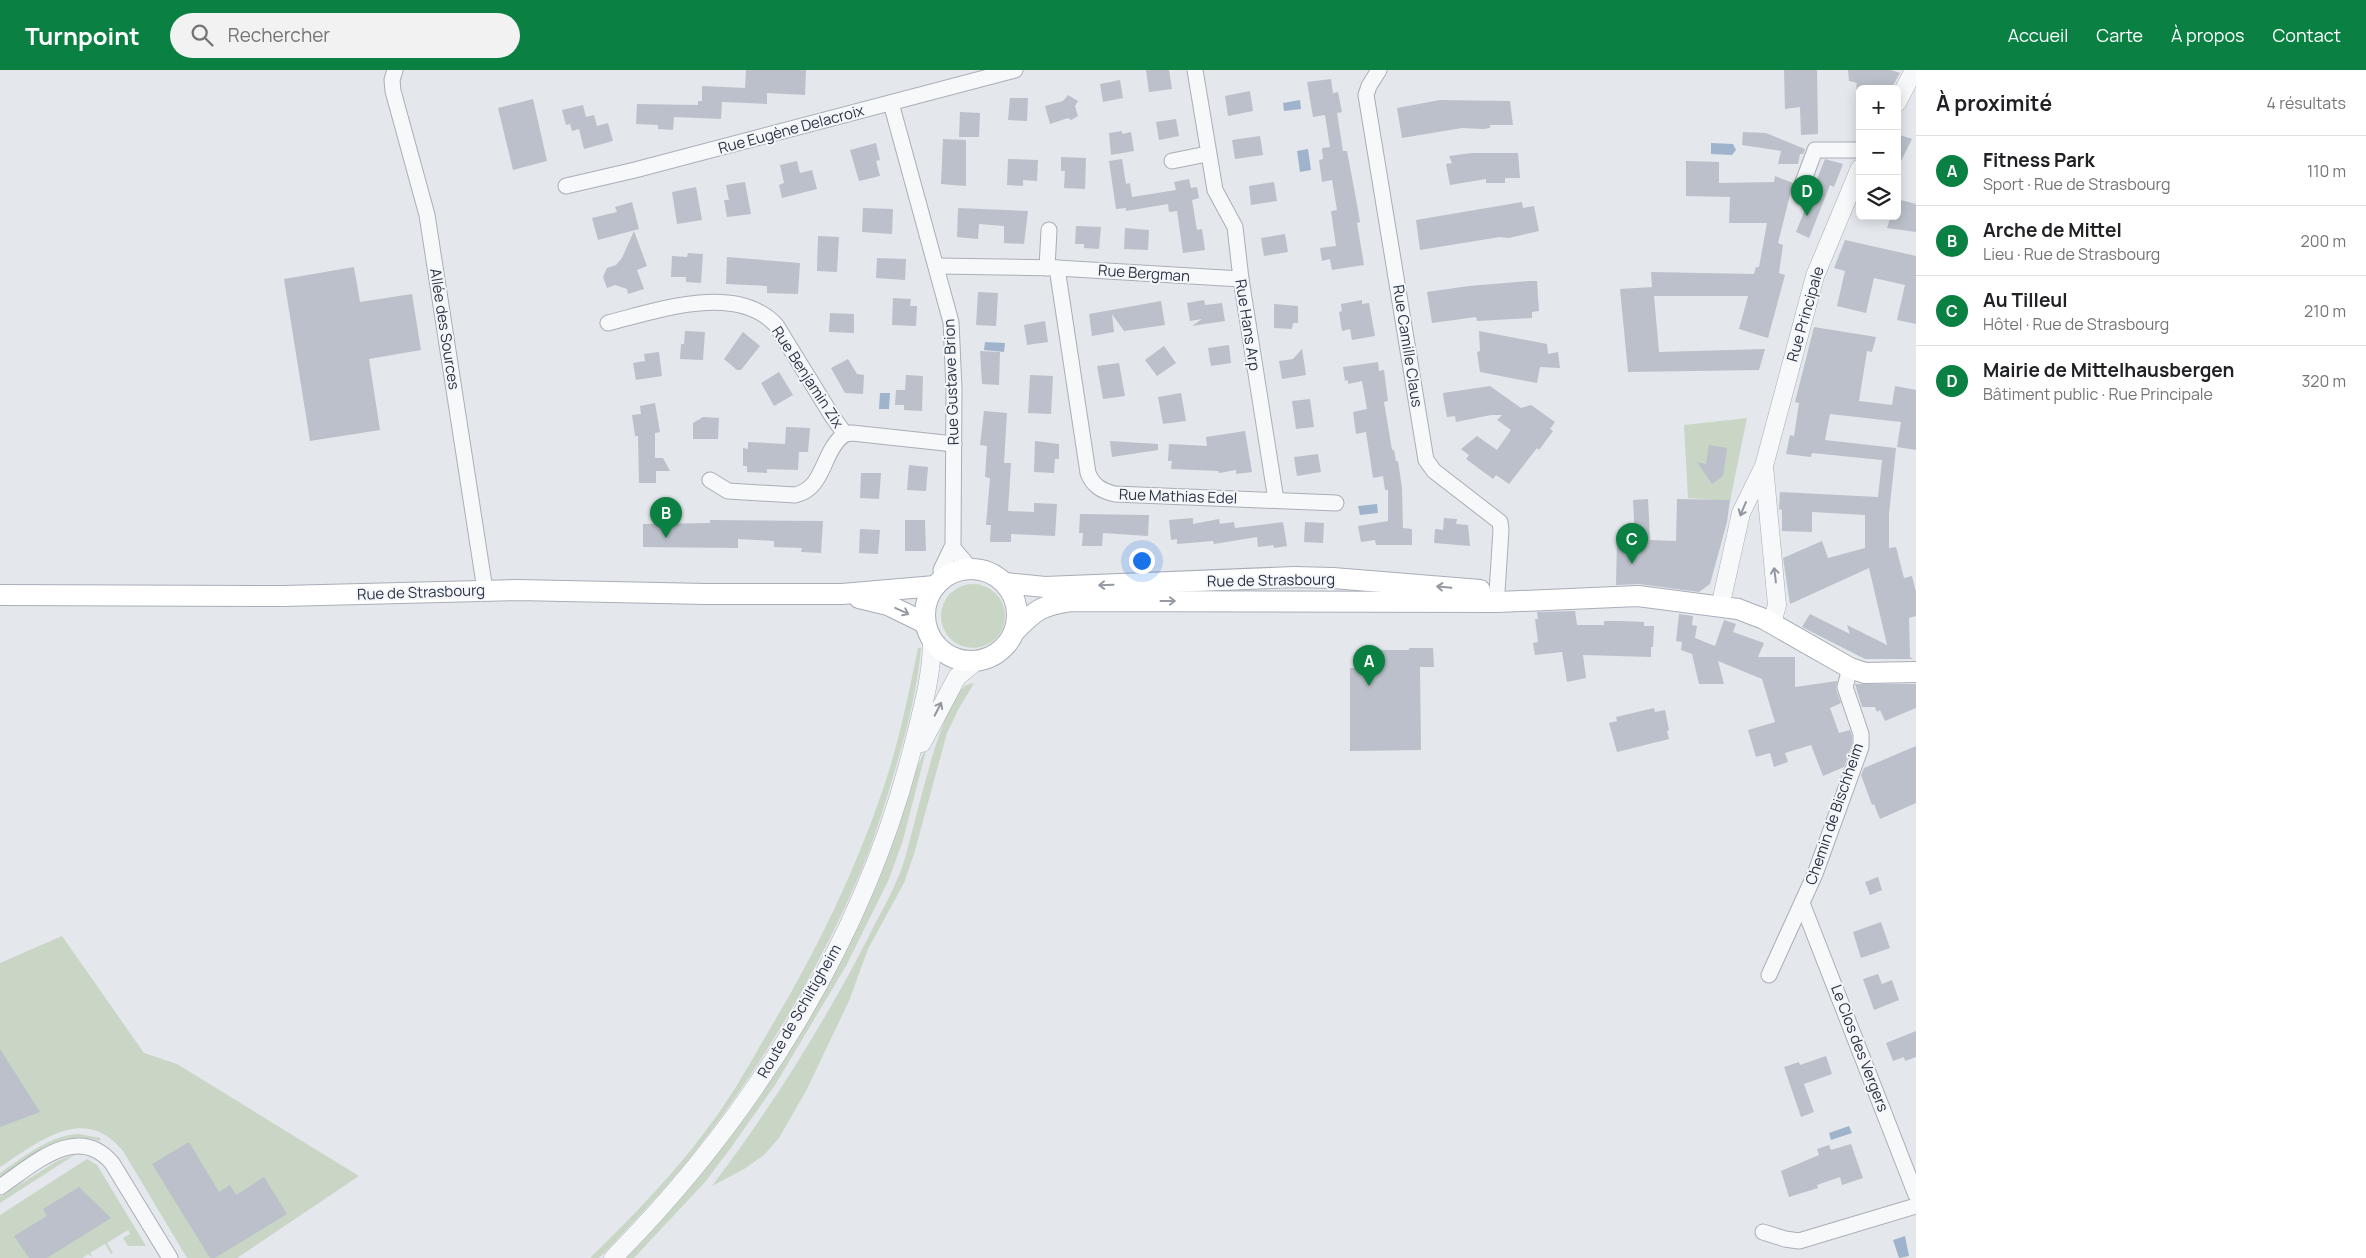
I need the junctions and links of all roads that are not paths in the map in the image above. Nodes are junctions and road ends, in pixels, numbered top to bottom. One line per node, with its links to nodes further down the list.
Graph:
1 (395, 70): 31 (street, Allée des Sources)
2 (1015, 70): 7 (street, Rue Eugène Delacroix)
3 (1194, 70): 9 (street, Rue Hans Arp)
4 (1379, 70): 32 (street, Rue Camille Claus)
5 (1914, 70): 6 (street)
6 (1901, 95)
7 (891, 103): 12 (street, Rue Eugène Delacroix); 15 (street, Rue Gustave Brion)
8 (1856, 150): 13 (street)
9 (1207, 154): 10 (street); 17 (street, Rue Hans Arp)
10 (1172, 161)
11 (1857, 175): 21 (street, Rue Principale)
12 (566, 186)
13 (1799, 193)
14 (1049, 230): 16 (street)
15 (937, 266): 16 (street, Rue Bergman); 20 (street, Rue Gustave Brion)
16 (1052, 268): 17 (street, Rue Bergman); 23 (street, Rue Mathias Edel)
17 (1241, 279): 23 (street, Rue Hans Arp)
18 (608, 322): 19 (street, Rue Benjamin Zix)
19 (845, 434): 20 (street, Rue Benjamin Zix); 22 (street)
20 (954, 444): 25 (street, Rue Gustave Brion)
21 (1764, 466): 38 (street, Rue Principale, one-way to 38); 39 (street, Rue Principale, one-way to 21)
22 (710, 480)
23 (1276, 500): 24 (street, Rue Mathias Edel)
24 (1336, 503)
25 (953, 548): 26 (street); 28 (street, Rue Gustave Brion)
26 (971, 569): 28 (main road); 30 (main road)
27 (1360, 580): 29 (main road, Rue de Strasbourg); 30 (main road, Rue de Strasbourg, one-way to 30); 36 (main road)
28 (940, 582): 33 (main road, Rue de Strasbourg); 40 (main road)
29 (1395, 583): 32 (main road, Rue de Strasbourg, one-way to 29); 37 (main road)
30 (1005, 584): 41 (main road)
31 (485, 590): 33 (main road, Rue de Strasbourg); 34 (main road, Rue de Strasbourg)
32 (1497, 592): 35 (main road, Rue de Strasbourg)
33 (842, 594): 40 (main road, Rue de Strasbourg, one-way to 40)
34 (0, 595)
35 (1597, 597): 37 (main road, Rue de Strasbourg); 38 (main road, Rue de Strasbourg)
36 (1345, 602): 37 (main road, Rue de Strasbourg); 41 (main road, Rue de Strasbourg, one-way to 36)
37 (1417, 602)
38 (1720, 608): 39 (main road, Rue de Strasbourg)
39 (1772, 623): 43 (main road, Rue de Strasbourg)
40 (929, 631): 42 (main road); 45 (street, Route de Schiltigheim)
41 (1014, 632): 42 (main road)
42 (975, 662): 45 (street, Route de Schiltigheim, one-way to 42)
43 (1850, 668): 44 (main road, Rue de Strasbourg); 46 (street, Chemin de Bischheim)
44 (1916, 672)
45 (903, 785): 53 (street, Route de Schiltigheim)
46 (1802, 903): 47 (street, Chemin de Bischheim); 49 (street, Le Clos des Vergers)
47 (1769, 975)
48 (0, 1187): 52 (street)
49 (1916, 1195)
50 (1916, 1206): 51 (street)
51 (1763, 1232)
52 (170, 1258)
53 (613, 1258)

